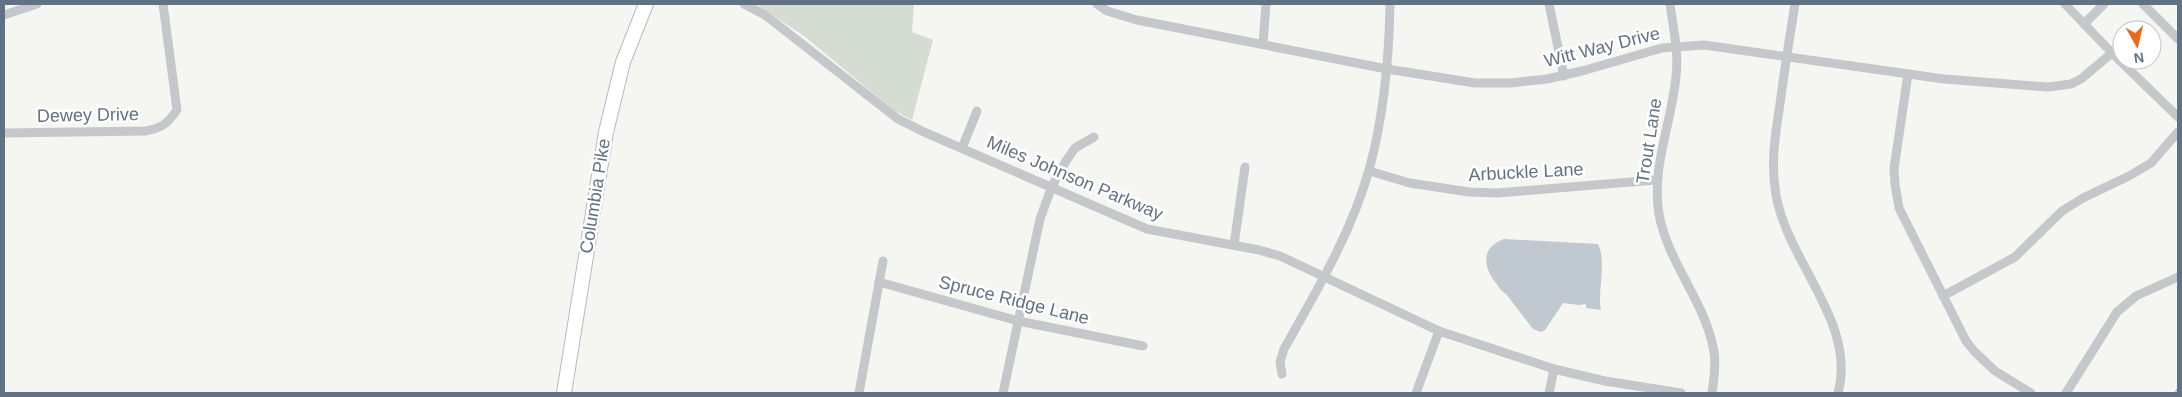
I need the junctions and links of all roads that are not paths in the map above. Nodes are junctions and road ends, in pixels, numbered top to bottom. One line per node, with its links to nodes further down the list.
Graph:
1 (37, 4): 14 (street)
2 (163, 4): 27 (street, Dewey Drive)
3 (646, 4): 46 (main road, Columbia Pike)
4 (744, 4): 30 (street, Miles Johnson Parkway)
5 (1097, 4): 17 (street, Witt Way Drive)
6 (1266, 4): 17 (street)
7 (1390, 4): 21 (street)
8 (1548, 4): 24 (street)
9 (1670, 4): 18 (street, Trout Lane)
10 (1795, 4): 20 (street)
11 (2065, 4): 15 (street)
12 (2104, 4): 15 (street)
13 (2143, 4): 16 (street)
14 (4, 15)
15 (2084, 24): 19 (street)
16 (2178, 38)
17 (1263, 44): 21 (street, Witt Way Drive)
18 (1675, 46): 20 (street, Witt Way Drive); 24 (street, Witt Way Drive); 33 (street, Trout Lane)
19 (2112, 53): 23 (street, Witt Way Drive)
20 (1787, 56): 23 (street, Witt Way Drive); 53 (street)
21 (1387, 69): 24 (street, Witt Way Drive); 32 (street)
22 (2130, 70): 26 (street)
23 (1908, 74): 40 (street)
24 (1564, 76)
25 (978, 111): 30 (street)
26 (2178, 117)
27 (4, 132)
28 (2178, 132): 40 (street)
29 (1094, 137): 34 (street)
30 (962, 148): 34 (street, Miles Johnson Parkway)
31 (1245, 167): 35 (street)
32 (1369, 171): 33 (street, Arbuckle Lane); 37 (street)
33 (1656, 180): 52 (street, Trout Lane)
34 (1052, 186): 35 (street, Miles Johnson Parkway); 41 (street)
35 (1234, 245): 37 (street, Miles Johnson Parkway)
36 (883, 261): 39 (street)
37 (1324, 276): 42 (street, Miles Johnson Parkway); 45 (street)
38 (2178, 277): 55 (street)
39 (879, 282): 41 (street, Spruce Ridge Lane); 47 (street)
40 (1943, 296): 54 (street)
41 (1018, 321): 43 (street, Spruce Ridge Lane); 48 (street)
42 (1439, 331): 44 (street, Miles Johnson Parkway); 49 (street)
43 (1143, 346)
44 (1554, 369): 50 (street); 51 (street, Miles Johnson Parkway)
45 (1282, 374)
46 (564, 393)
47 (859, 393)
48 (1003, 393)
49 (1416, 393)
50 (1549, 393)
51 (1681, 393)
52 (1712, 393)
53 (1838, 393)
54 (2031, 393)
55 (2066, 393)

